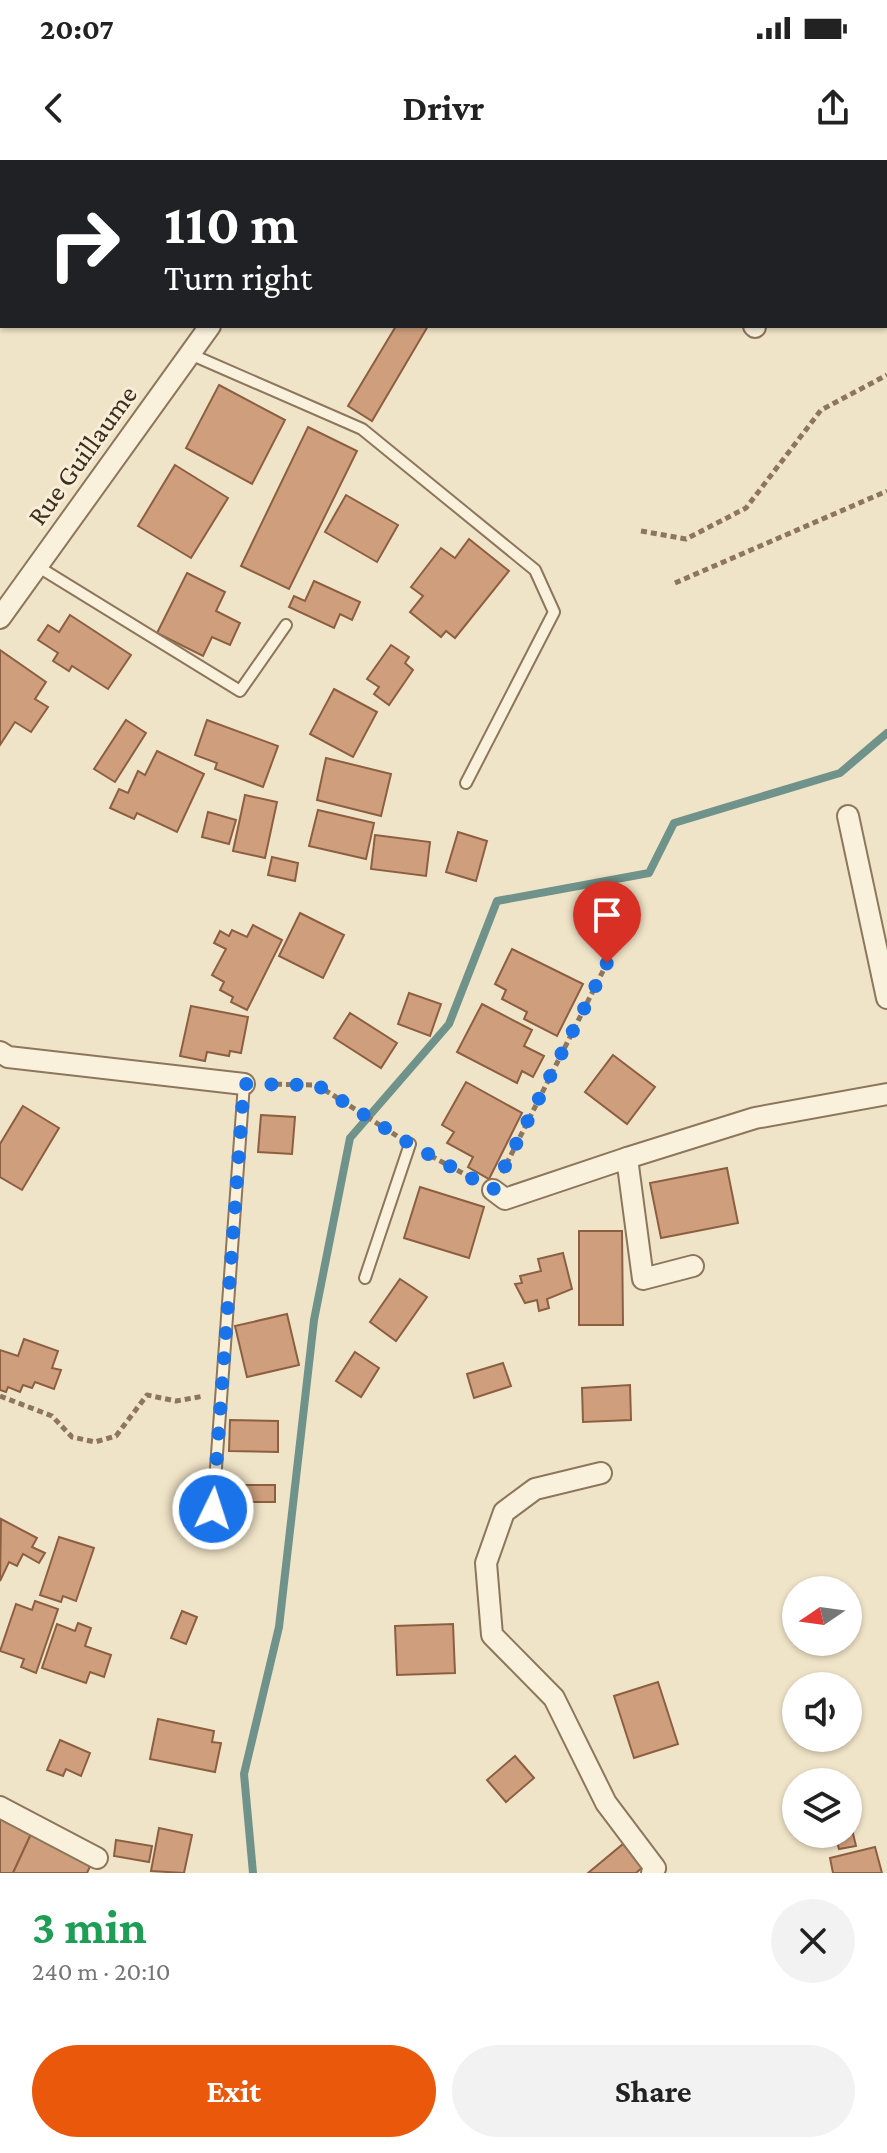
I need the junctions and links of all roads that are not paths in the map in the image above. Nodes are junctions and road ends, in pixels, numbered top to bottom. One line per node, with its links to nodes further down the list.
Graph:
1 (209, 328): 2 (street, Rue Guillaume)
2 (190, 354): 3 (street, Rue Guillaume); 6 (lane)
3 (37, 566): 4 (street, Rue Guillaume); 5 (lane)
4 (0, 618)
5 (286, 625)
6 (466, 783)
7 (848, 816): 8 (street)
8 (887, 998)
9 (3, 1059): 10 (street)
10 (244, 1084): 18 (lane)
11 (887, 1094): 13 (street)
12 (410, 1144): 16 (lane)
13 (627, 1158): 14 (street); 15 (street)
14 (493, 1190)
15 (693, 1266)
16 (365, 1278)
17 (601, 1473): 21 (street)
18 (213, 1509)
19 (0, 1807): 20 (street)
20 (97, 1858)
21 (652, 1873)

